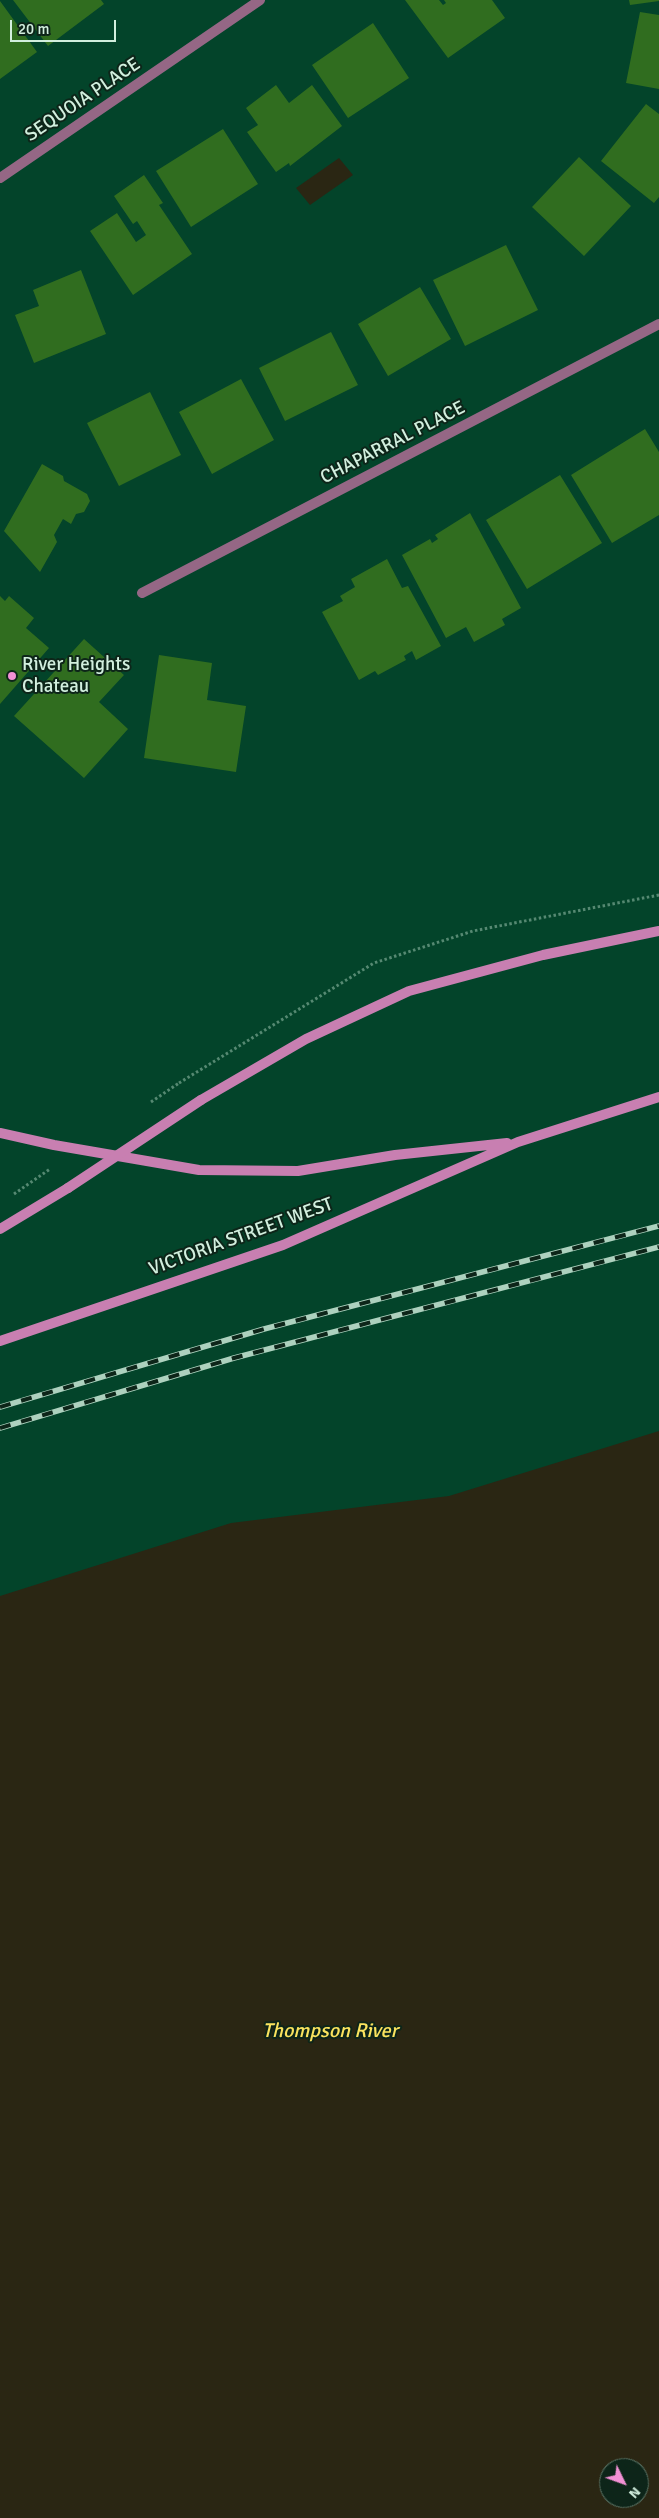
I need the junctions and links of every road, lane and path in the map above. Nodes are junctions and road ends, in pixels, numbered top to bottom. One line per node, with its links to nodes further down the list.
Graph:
1 (260, 0): 2 (street, SEQUOIA PLACE)
2 (0, 178)
3 (659, 324): 4 (street, CHAPARRAL PLACE)
4 (142, 593)
5 (659, 931): 9 (main road, bridge)
6 (659, 1097): 8 (main road, VICTORIA STREET WEST)
7 (0, 1133): 8 (main road, VICTORIA STREET WEST)
8 (518, 1142): 10 (main road, VICTORIA STREET WEST)
9 (0, 1229)
10 (0, 1341)

